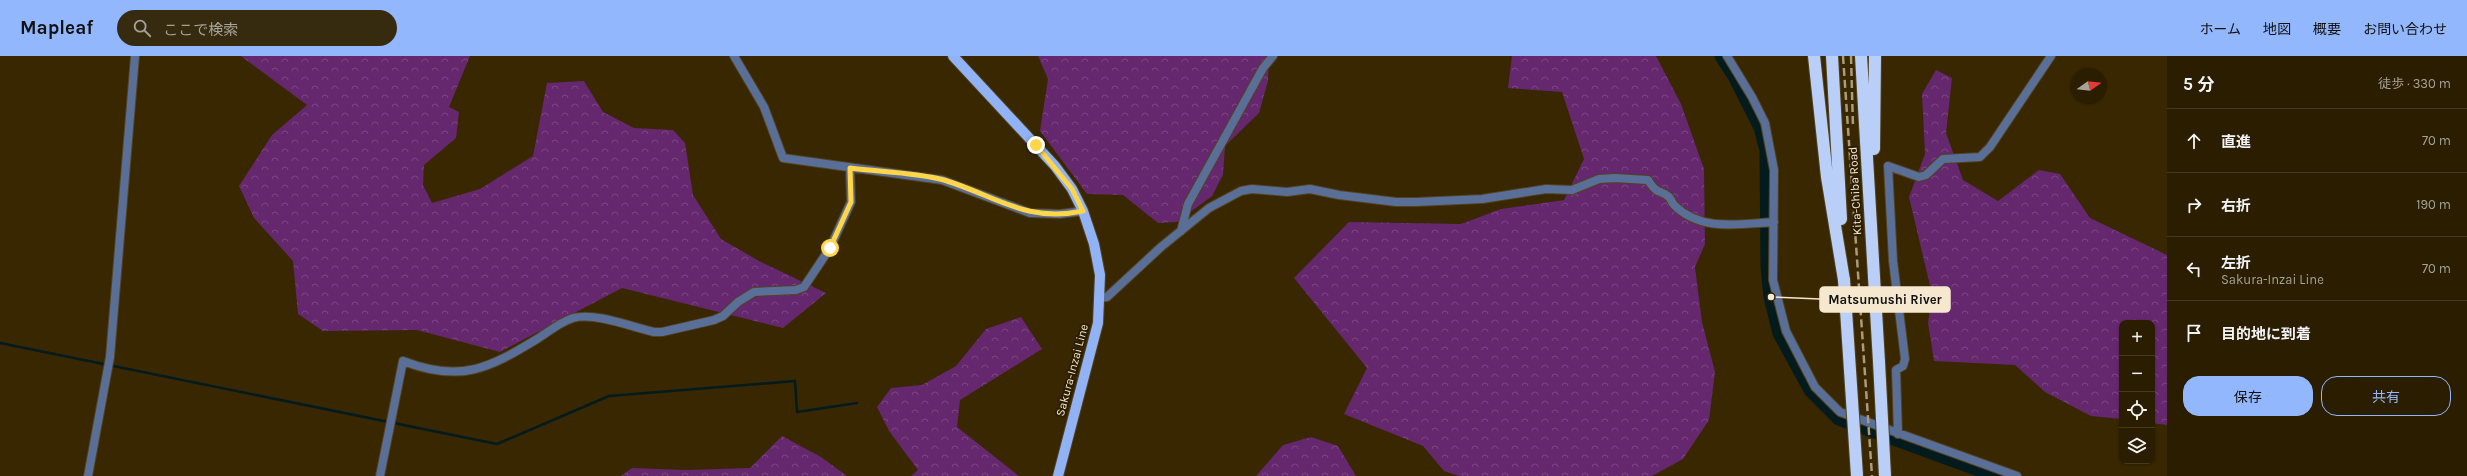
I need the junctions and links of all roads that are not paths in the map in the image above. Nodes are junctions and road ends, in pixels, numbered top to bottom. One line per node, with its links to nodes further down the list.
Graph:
1 (135, 56): 19 (street)
2 (734, 56): 11 (street)
3 (952, 56): 12 (main road, Sakura-Inzai Line)
4 (1274, 56): 14 (street)
5 (1728, 56): 13 (street)
6 (1814, 56): 15 (highway, Kita-Chiba Road)
7 (1832, 56): 15 (highway, Kita-Chiba Road)
8 (2051, 56): 18 (street)
9 (1875, 58): 17 (highway, Kita-Chiba Road)
10 (1862, 62): 17 (highway, Kita-Chiba Road)
11 (850, 168): 12 (street); 20 (street)
12 (1083, 211): 16 (main road, Sakura-Inzai Line)
13 (1774, 222): 14 (street); 18 (street)
14 (1181, 231): 16 (street)
15 (1844, 280): 22 (highway, Kita-Chiba Road, bridge)
16 (1100, 298): 21 (main road, Sakura-Inzai Line)
17 (1876, 324): 23 (highway, Kita-Chiba Road, bridge)
18 (1898, 434): 24 (street)
19 (88, 476)
20 (380, 476)
21 (1058, 476)
22 (1857, 476)
23 (1885, 476)
24 (2018, 476)

